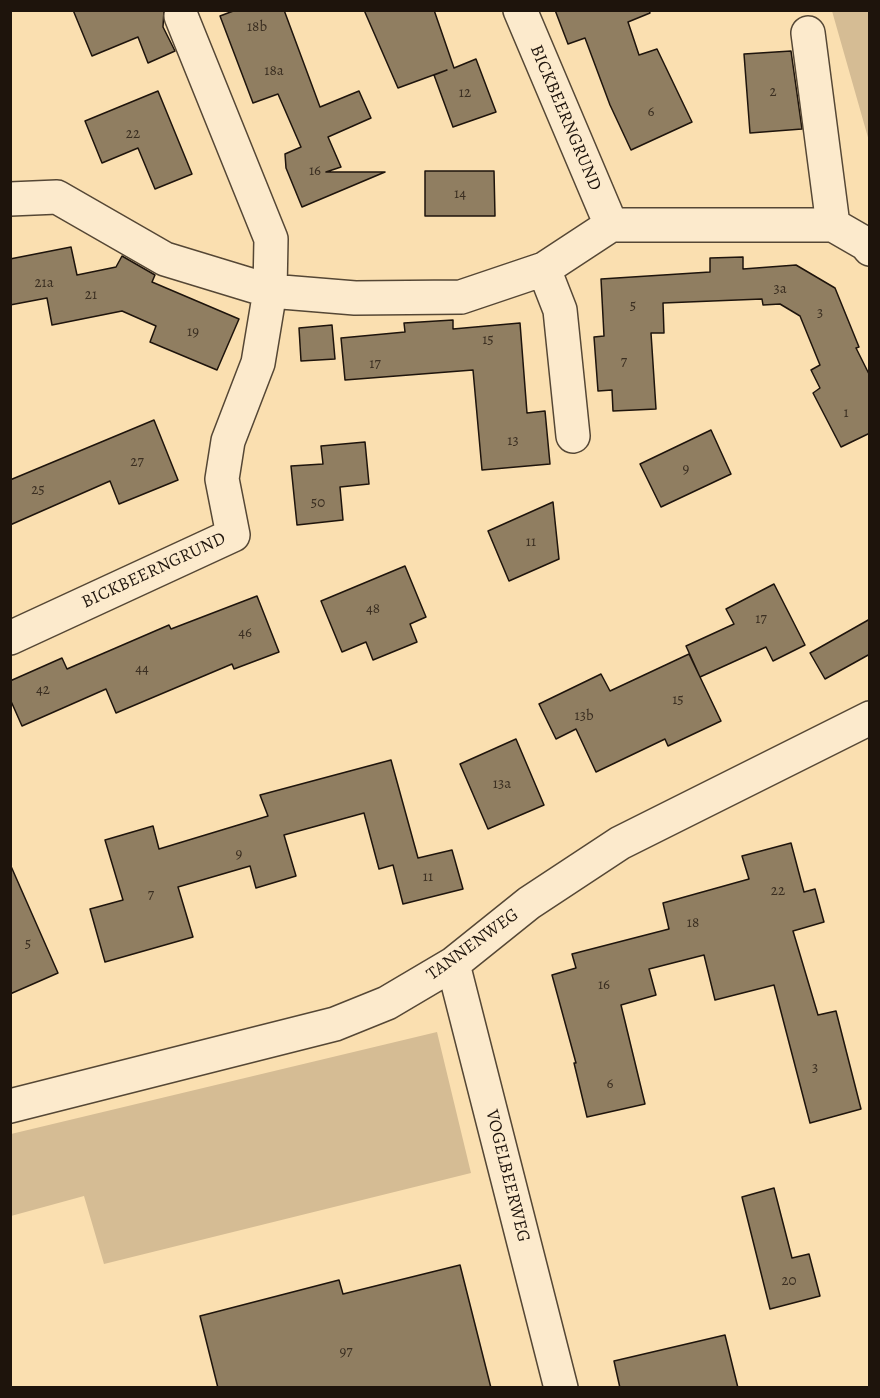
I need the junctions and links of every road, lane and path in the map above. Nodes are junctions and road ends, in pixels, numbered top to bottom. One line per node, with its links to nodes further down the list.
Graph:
1 (520, 10): 5 (street, BICKBEERNGRUND)
2 (181, 16): 9 (street, BICKBEERNGRUND)
3 (808, 33): 6 (street)
4 (10, 200): 9 (street)
5 (610, 225): 6 (street); 8 (street)
6 (832, 225): 7 (street)
7 (870, 249)
8 (544, 269): 9 (street); 10 (street)
9 (270, 291): 11 (street, BICKBEERNGRUND)
10 (573, 436)
11 (10, 638)
12 (870, 718): 13 (street, TANNENWEG)
13 (453, 964): 14 (street, TANNENWEG); 15 (street, VOGELBEERWEG)
14 (10, 1106)
15 (561, 1388)

